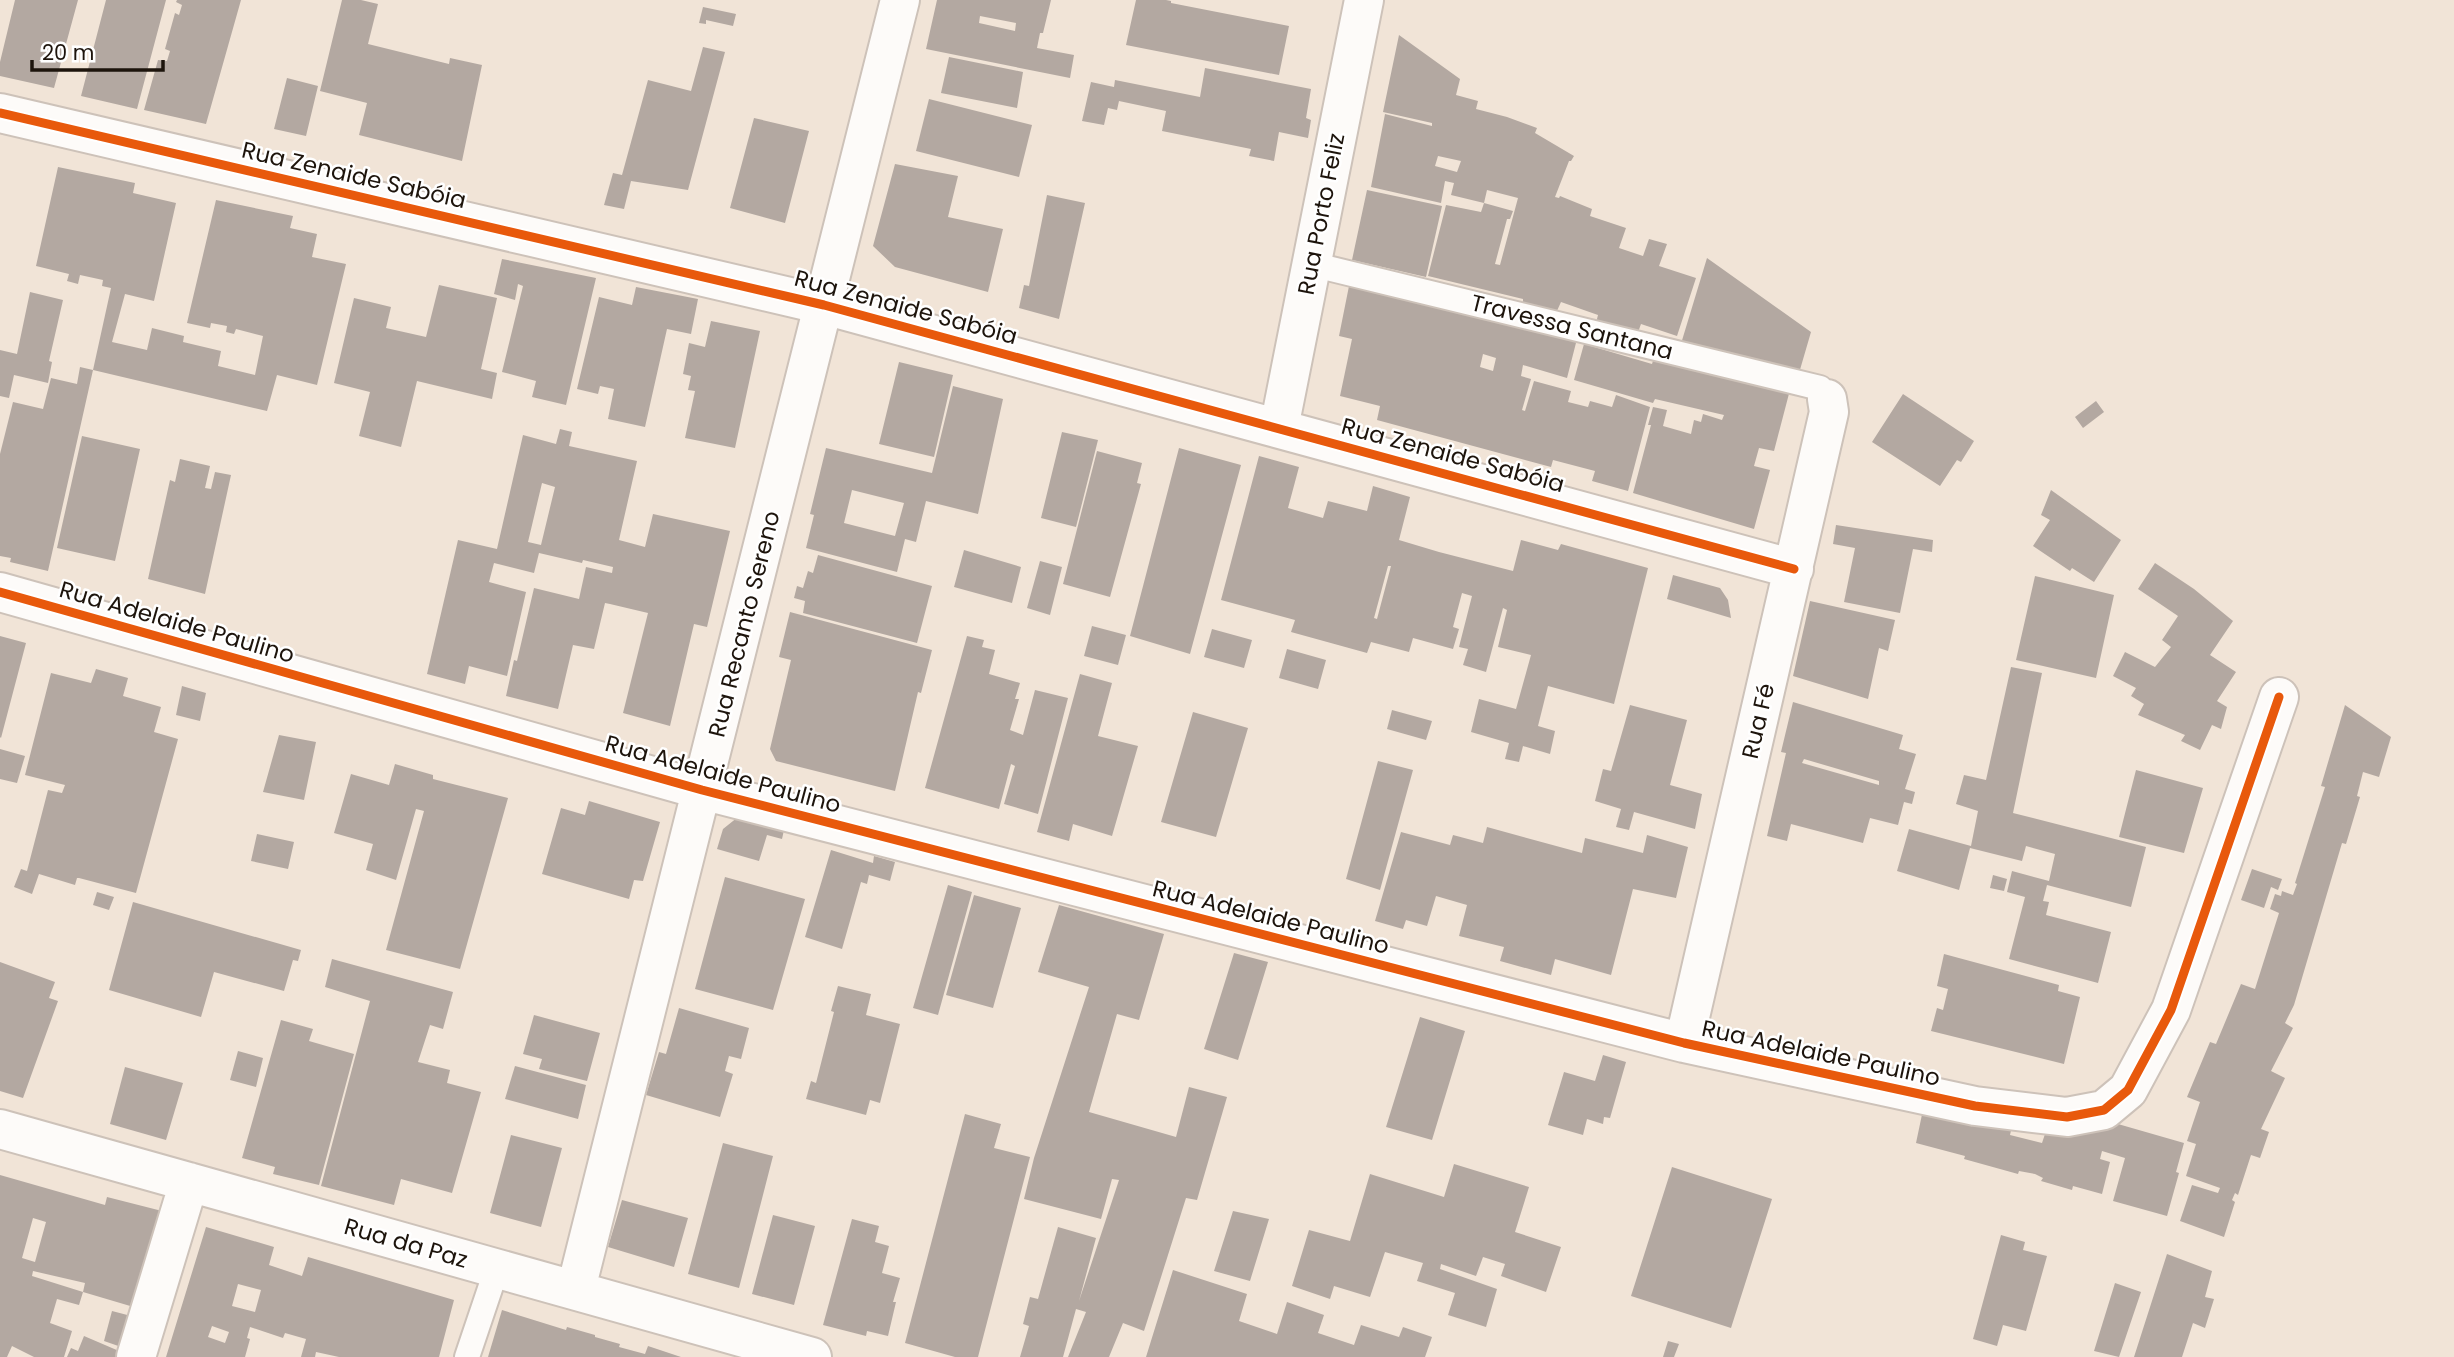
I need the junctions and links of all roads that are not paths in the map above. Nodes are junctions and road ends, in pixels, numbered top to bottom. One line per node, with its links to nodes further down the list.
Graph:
1 (900, 0): 5 (street, Rua Recanto Sereno)
2 (1364, 0): 4 (street, Rua Porto Feliz)
3 (0, 113): 5 (street, Rua Zenaide Sabóia)
4 (1311, 264): 6 (lane, Travessa Santana); 7 (street, Rua Porto Feliz)
5 (824, 305): 7 (street, Rua Zenaide Sabóia); 11 (street, Rua Recanto Sereno)
6 (1827, 399): 8 (street, Rua Fé)
7 (1279, 428): 8 (street, Rua Zenaide Sabóia)
8 (1794, 569): 12 (street, Rua Fé)
9 (0, 592): 11 (street, Rua Adelaide Paulino)
10 (2279, 697): 12 (street, Rua Adelaide Paulino)
11 (702, 790): 12 (street, Rua Adelaide Paulino); 16 (street, Rua Recanto Sereno)
12 (1684, 1043)
13 (0, 1129): 14 (street, Rua da Paz)
14 (189, 1182): 15 (street, Rua da Paz); 17 (street)
15 (497, 1268): 16 (street, Rua da Paz); 18 (lane)
16 (576, 1289): 19 (street, Rua da Paz)
17 (136, 1357)
18 (467, 1357)
19 (812, 1357)

